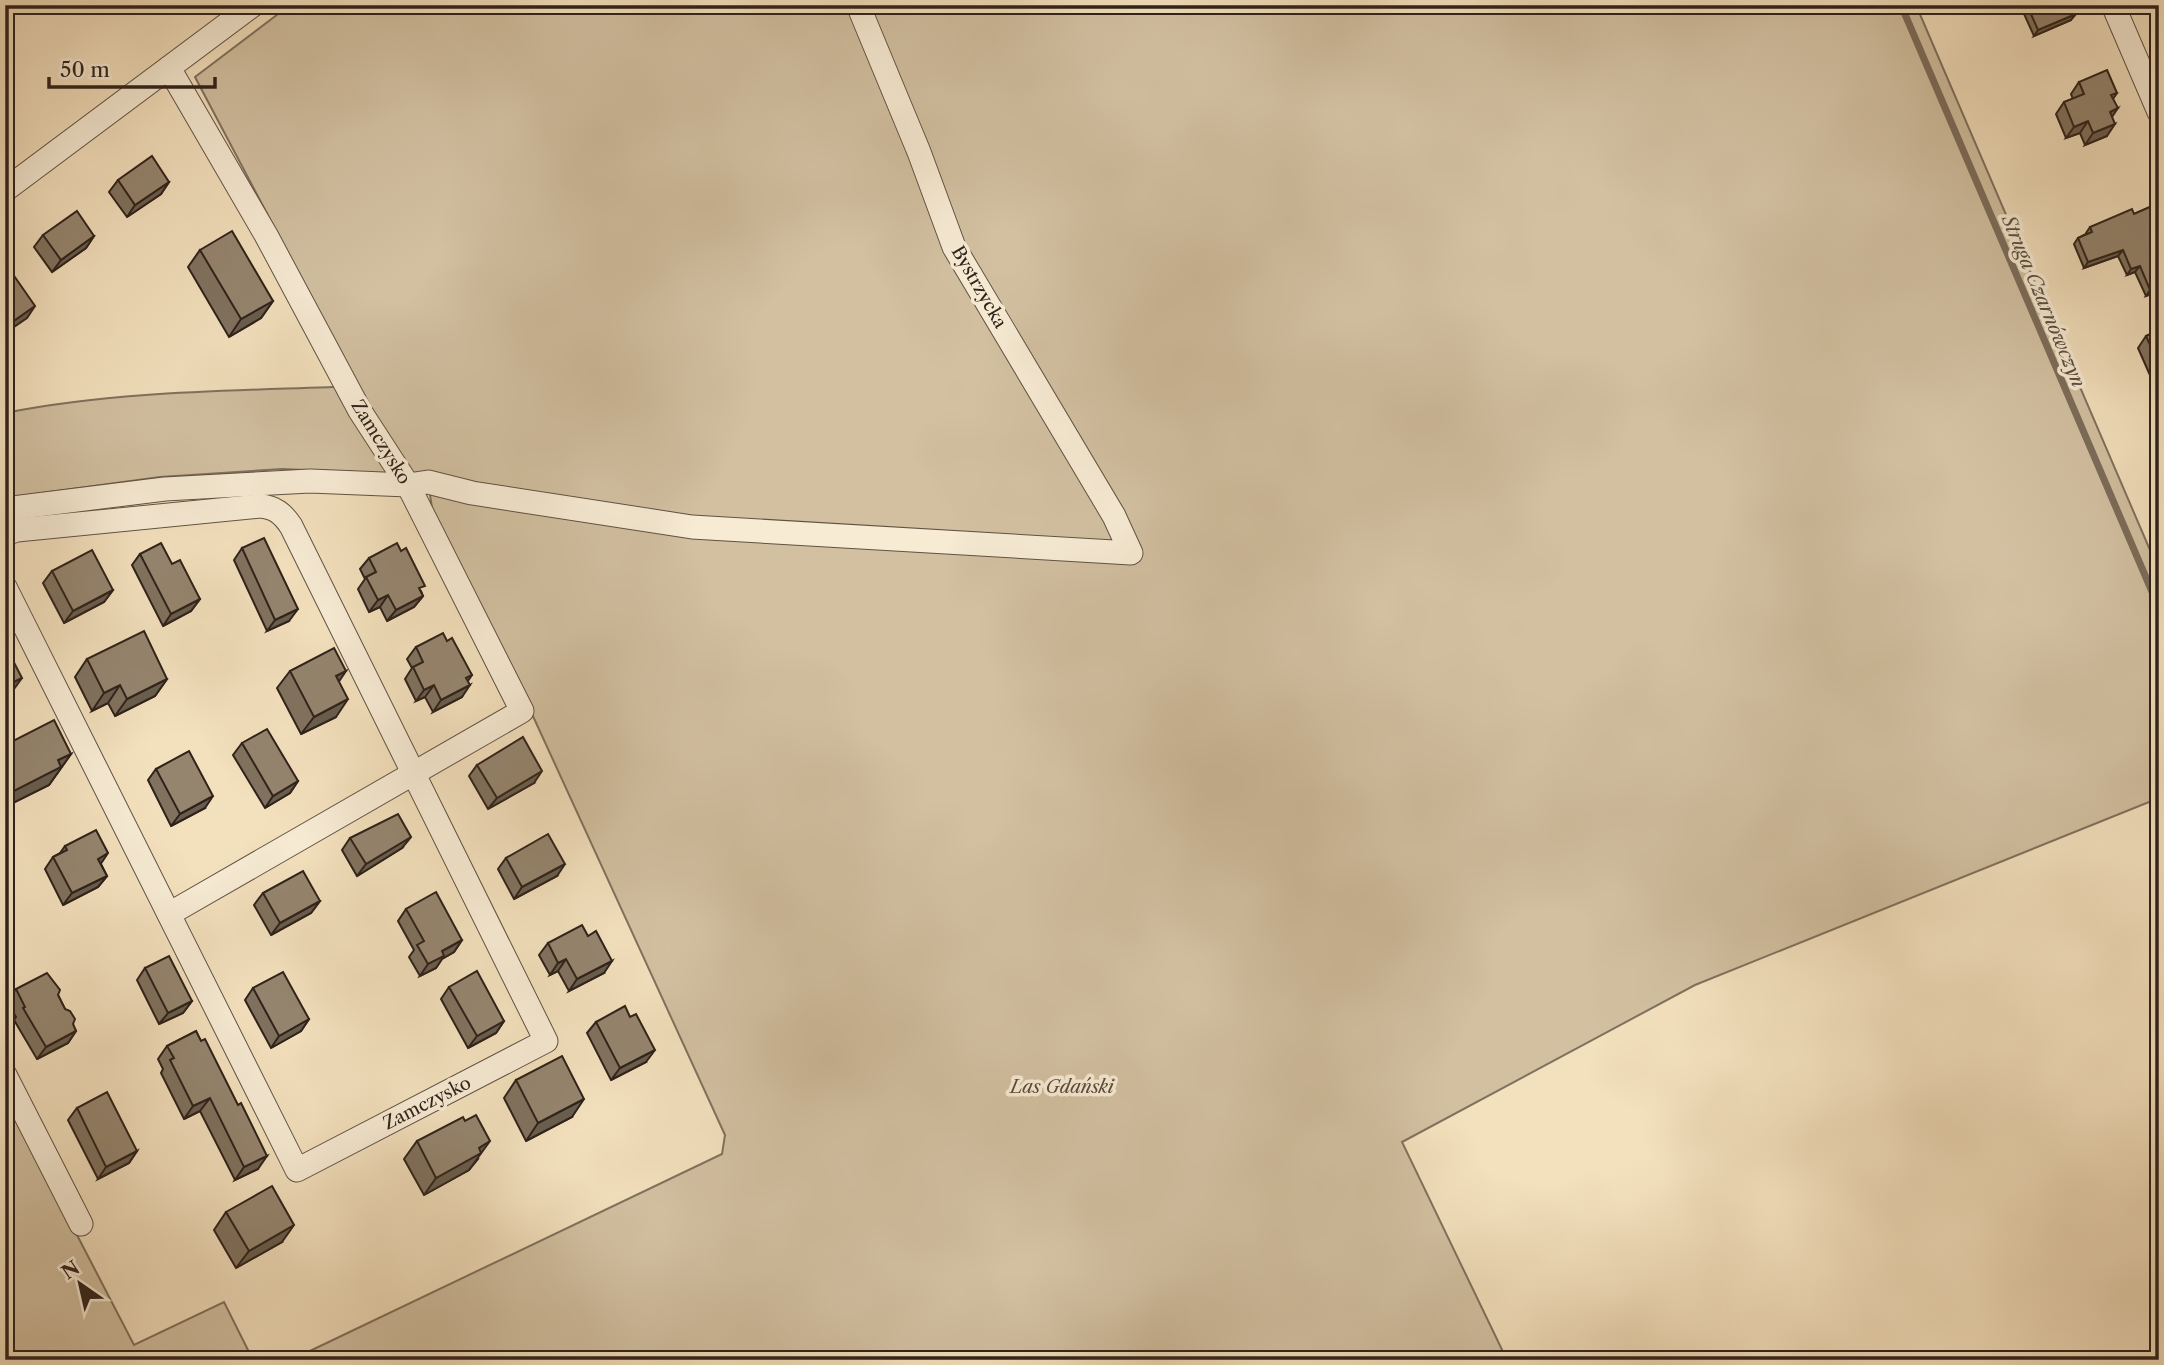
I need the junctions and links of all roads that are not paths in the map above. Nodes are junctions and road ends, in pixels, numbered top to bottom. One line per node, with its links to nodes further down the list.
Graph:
1 (253, 5): 4 (street)
2 (858, 5): 8 (street, Bystrzycka)
3 (2113, 5): 5 (street)
4 (169, 68): 7 (street); 8 (street, Zamczysko)
5 (2150, 68): 6 (street)
6 (2159, 113)
7 (5, 190)
8 (408, 485): 9 (street); 12 (street, Zamczysko)
9 (5, 509)
10 (5, 534): 12 (street, Zamczysko)
11 (5, 587): 13 (street, Zamczysko)
12 (414, 774): 13 (street, Zamczysko); 13 (street, Zamczysko)
13 (169, 914)
14 (5, 1075): 15 (street)
15 (81, 1224)

